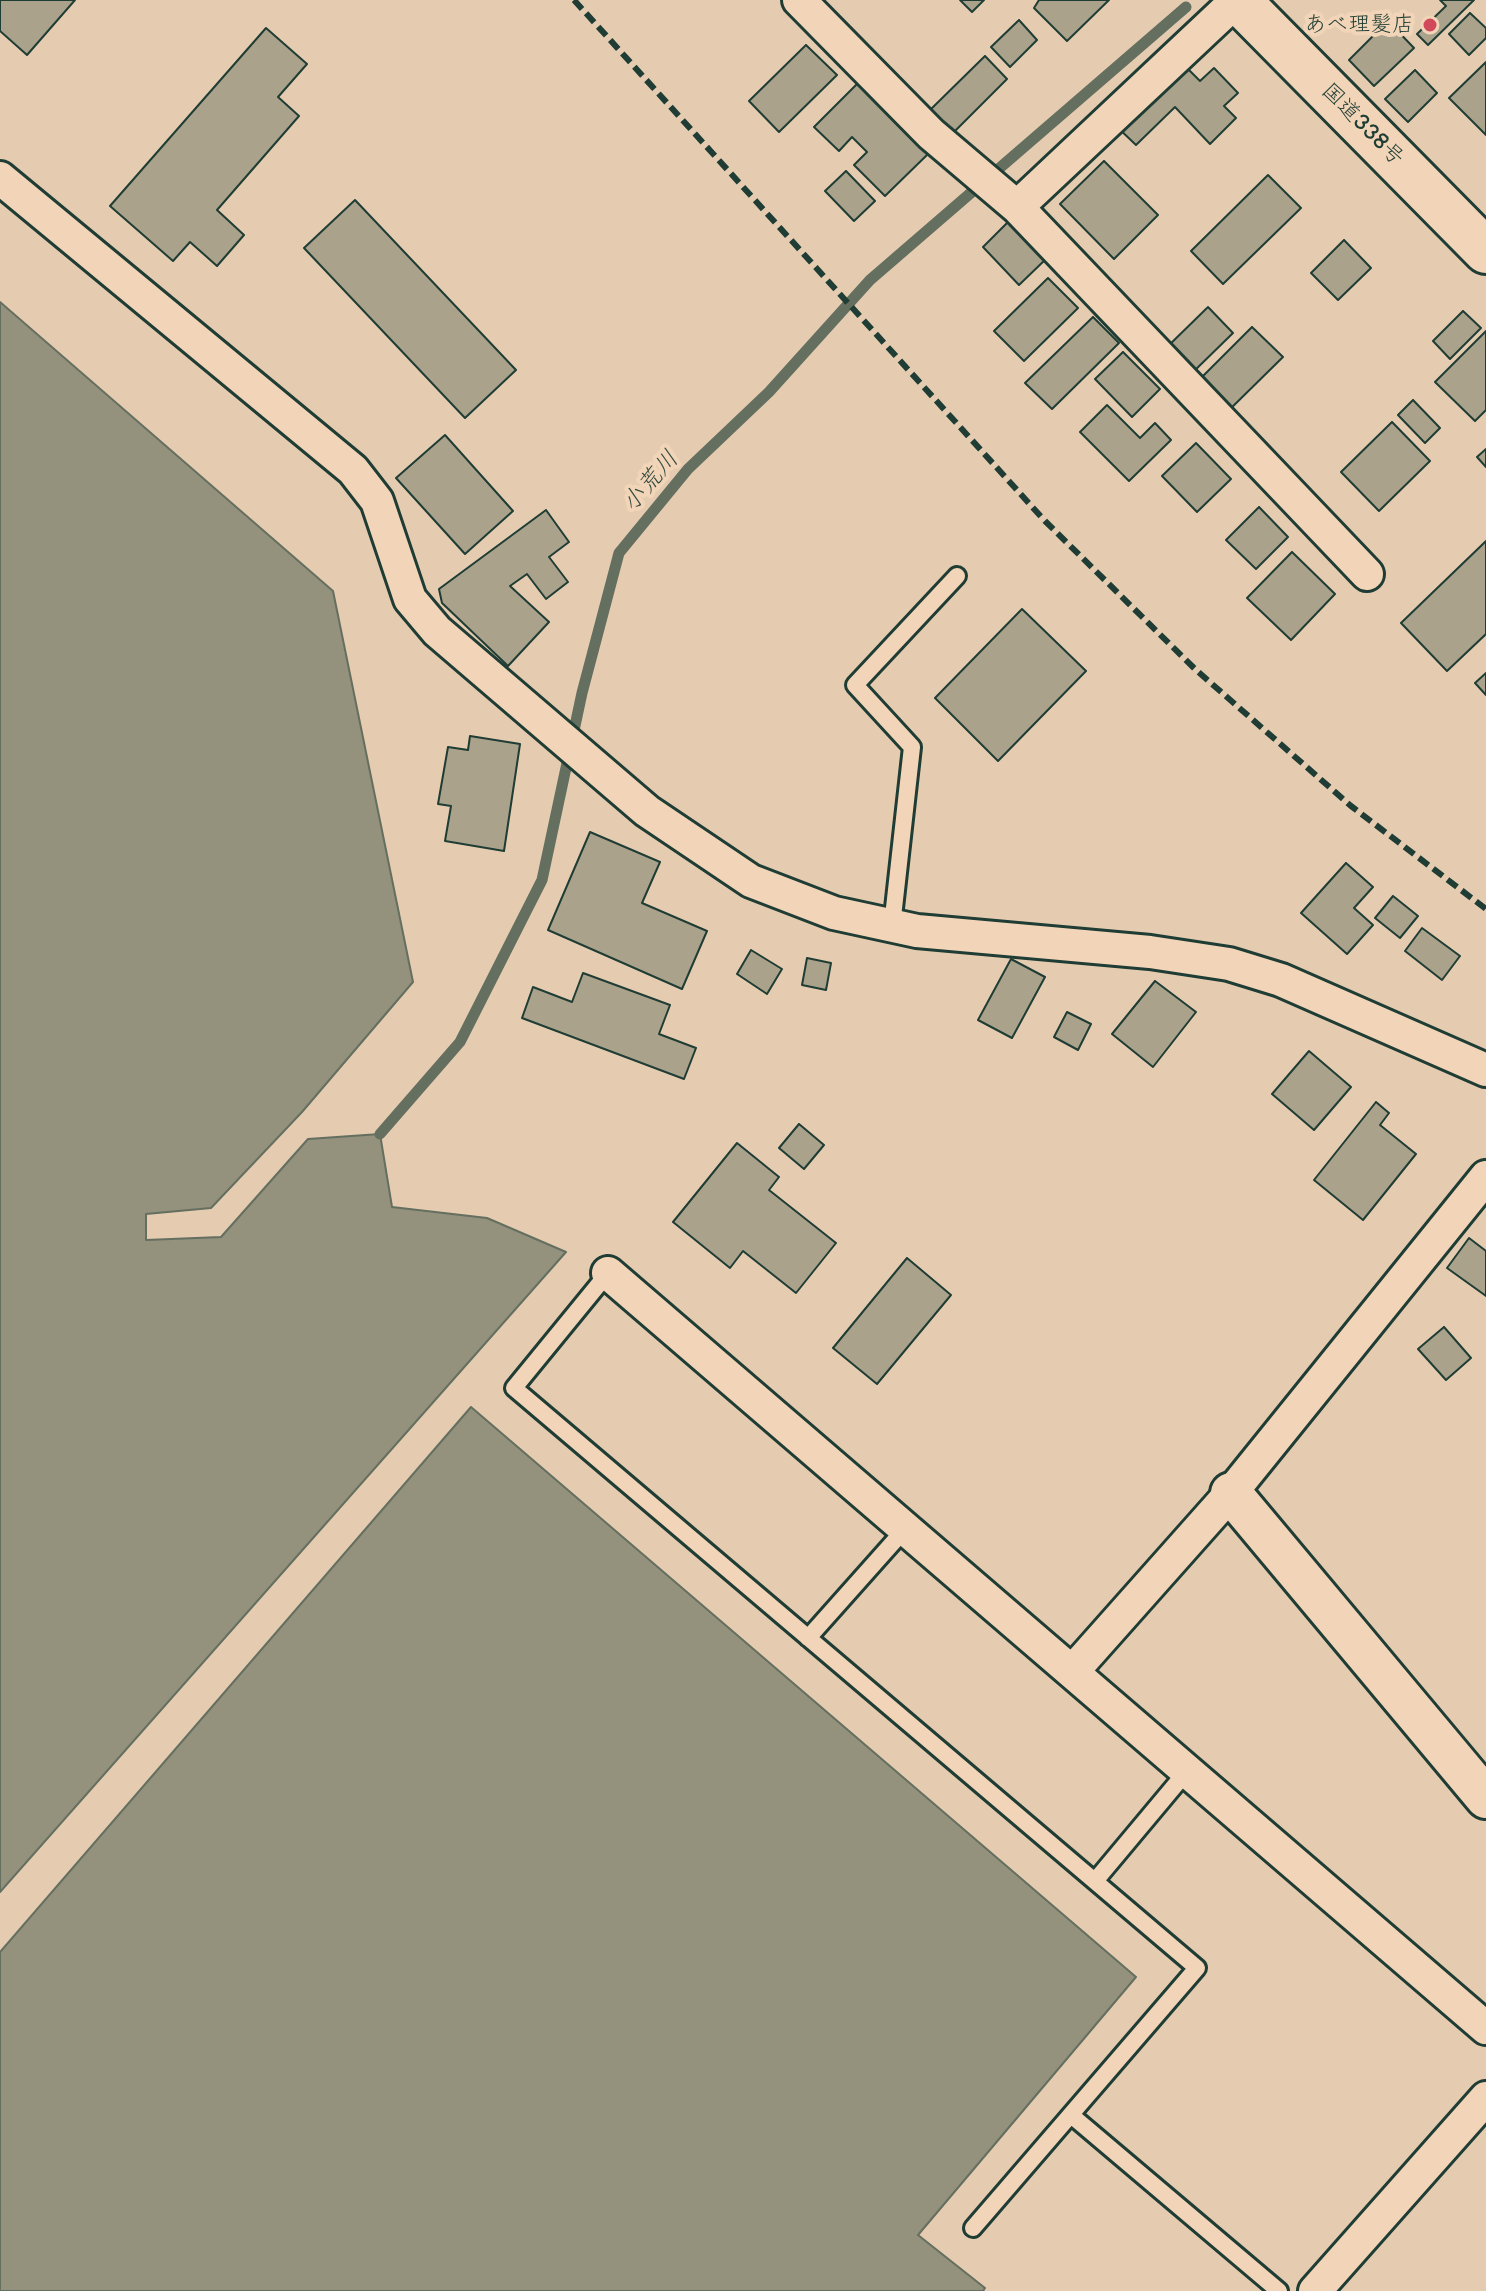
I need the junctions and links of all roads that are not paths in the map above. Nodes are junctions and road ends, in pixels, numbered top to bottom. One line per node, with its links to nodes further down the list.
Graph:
1 (799, 0): 4 (street)
2 (1237, 0): 4 (street); 5 (highway, 国道338号)
3 (0, 178): 8 (street)
4 (1017, 207): 6 (street)
5 (1486, 251)
6 (1367, 574)
7 (957, 576): 8 (lane)
8 (892, 926): 9 (street)
9 (1486, 1070)
10 (1486, 1177): 12 (street)
11 (608, 1273): 13 (street); 14 (lane)
12 (1231, 1493): 15 (street); 17 (street)
13 (905, 1529): 14 (lane); 15 (street)
14 (808, 1638): 18 (lane)
15 (1072, 1672): 16 (street)
16 (1187, 1771): 18 (lane); 19 (street)
17 (1486, 1798)
18 (1095, 1881): 21 (lane)
19 (1486, 2028)
20 (1486, 2098): 24 (street)
21 (1071, 2115): 22 (lane); 23 (lane)
22 (973, 2228)
23 (1279, 2291)
24 (1315, 2291)

